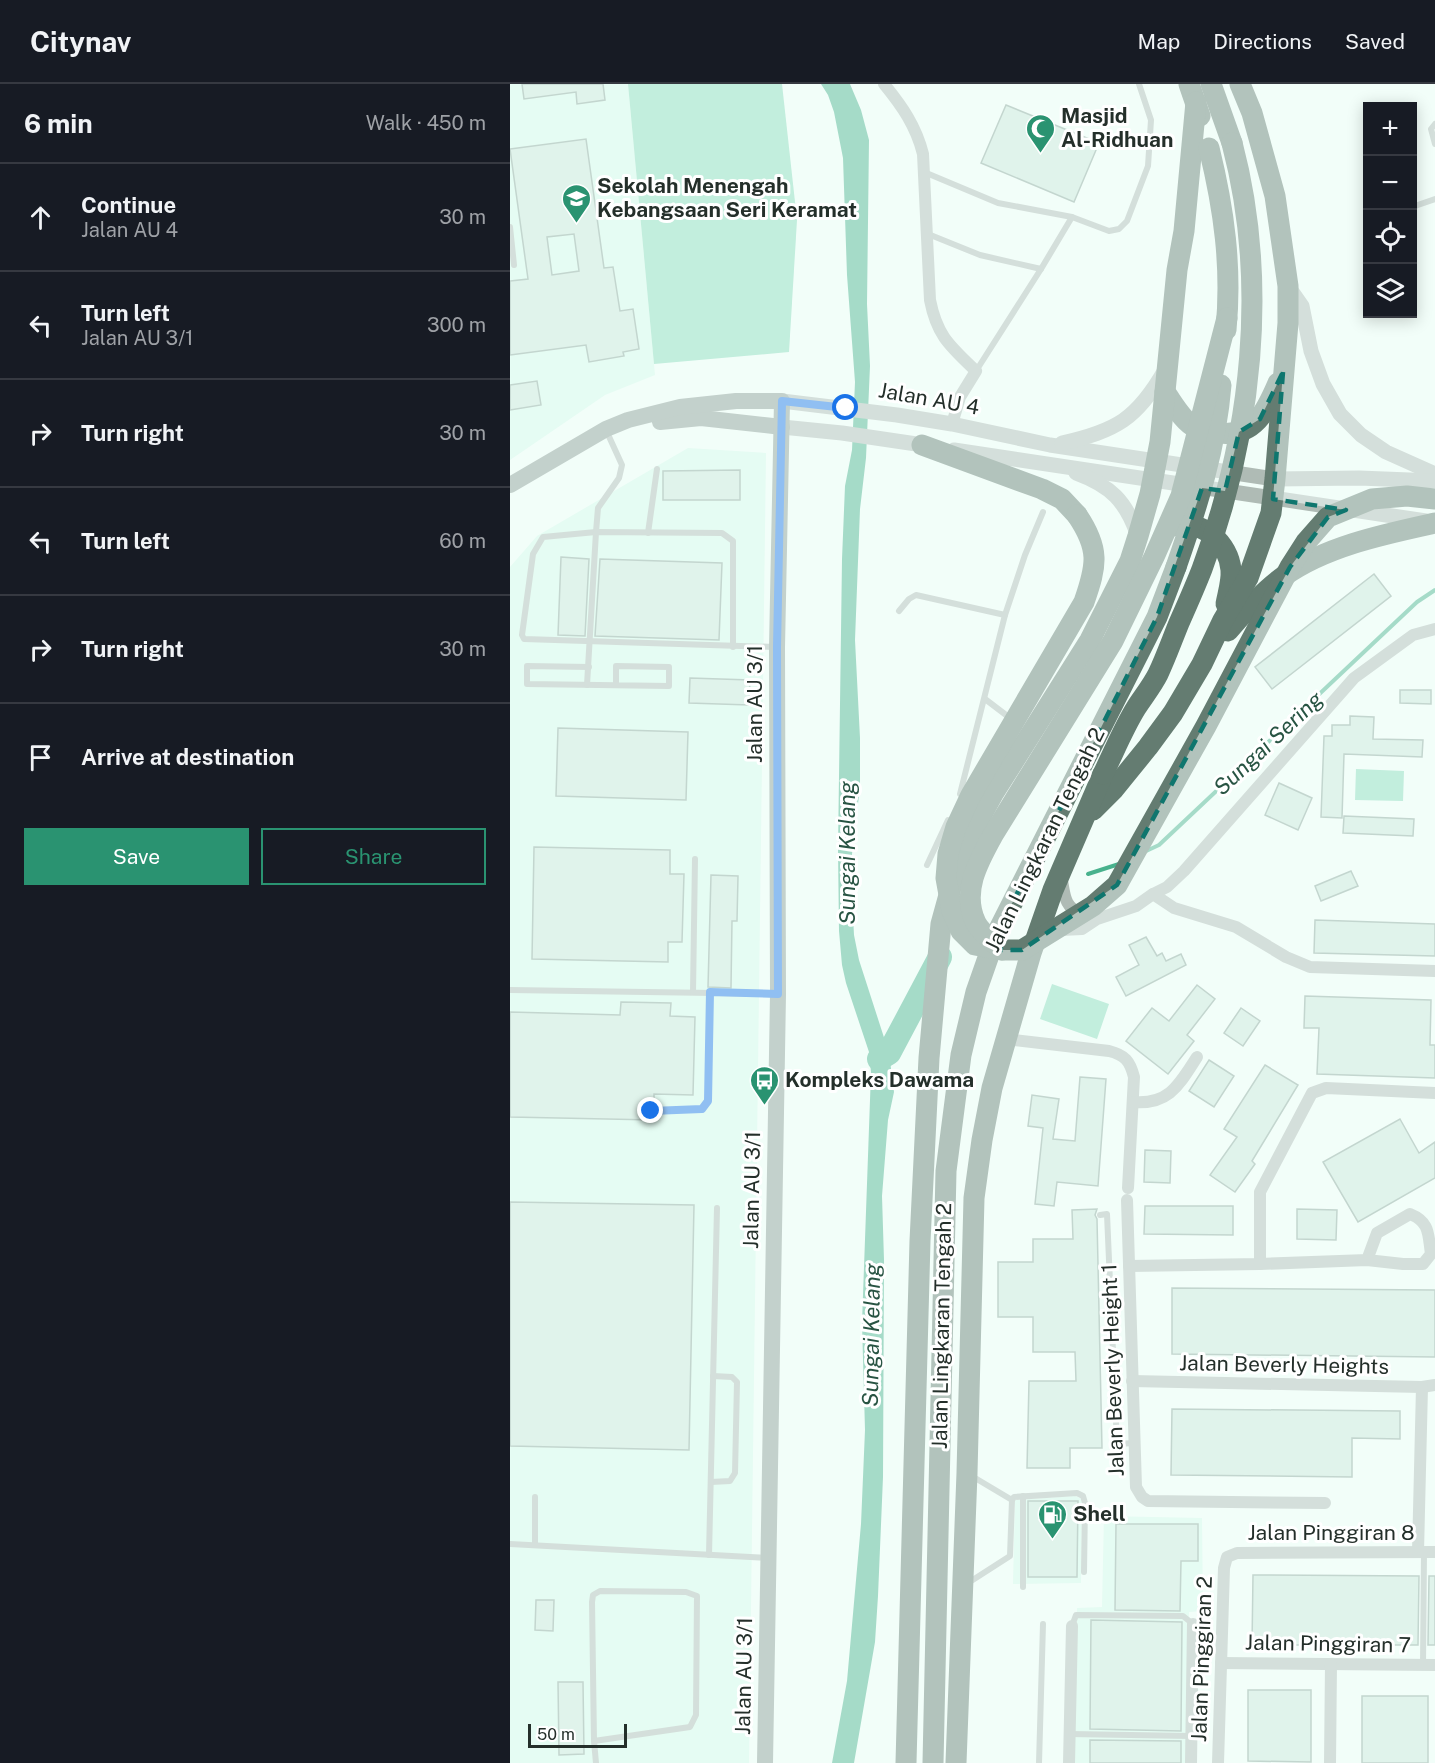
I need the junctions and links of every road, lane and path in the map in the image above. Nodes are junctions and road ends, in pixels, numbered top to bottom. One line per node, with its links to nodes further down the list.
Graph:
1 (884, 84): 8 (street)
2 (1139, 84): 11 (lane)
3 (1211, 84): 57 (highway, Jalan Lingkaran Tengah 2, bridge)
4 (1240, 84): 16 (highway)
5 (1192, 93): 17 (highway, Jalan Lingkaran Tengah 2, bridge); 18 (highway)
6 (1435, 124): 7 (lane)
7 (1435, 144)
8 (924, 171): 11 (lane); 13 (street)
9 (1435, 199): 10 (lane)
10 (1417, 206)
11 (1072, 217): 15 (lane)
12 (510, 227): 14 (lane)
13 (927, 233): 15 (lane); 19 (street)
14 (514, 265)
15 (1041, 269): 19 (lane)
16 (1288, 286): 20 (highway); 31 (street)
17 (1227, 318): 63 (highway, bridge); 112 (highway, Jalan Lingkaran Tengah 2, bridge)
18 (1168, 365): 21 (highway); 27 (street)
19 (976, 371): 23 (street)
20 (1283, 372): 21 (highway); 34 (highway)
21 (1165, 392): 30 (highway)
22 (782, 401): 23 (street, Jalan AU 4); 24 (main road, Jalan AU 3/1); 25 (main road, Jalan AU 4)
23 (952, 424): 27 (street, Jalan AU 4)
24 (782, 427): 25 (main road, Jalan AU 4); 26 (street, Jalan AU 4); 48 (main road, Jalan AU 3/1)
25 (608, 433): 33 (main road, Jalan AU 4); 38 (lane)
26 (922, 445): 28 (street, Jalan AU 4); 63 (highway, bridge)
27 (1050, 445): 30 (street, Jalan AU 4)
28 (1058, 465): 30 (street, Jalan AU 4); 40 (street)
29 (657, 470): 39 (lane)
30 (1155, 470): 34 (street, Jalan AU 4); 40 (highway)
31 (1435, 474)
32 (1435, 481): 34 (street)
33 (510, 485)
34 (1274, 489): 37 (street); 44 (highway)
35 (1435, 499): 63 (highway, bridge)
36 (1043, 512): 43 (lane)
37 (1435, 522): 49 (highway)
38 (596, 532): 39 (lane); 46 (lane); 46 (lane)
39 (648, 533): 47 (lane)
40 (1138, 536): 41 (highway)
41 (1130, 561): 44 (highway); 54 (highway)
42 (899, 611): 43 (lane)
43 (1005, 615): 53 (lane)
44 (1223, 620): 49 (highway)
45 (1435, 629): 61 (street)
46 (590, 642): 47 (lane); 50 (lane)
47 (733, 647): 48 (lane)
48 (777, 647): 69 (main road, Jalan AU 3/1)
49 (1202, 664): 57 (highway)
50 (589, 667): 51 (lane); 51 (lane)
51 (587, 685): 52 (lane)
52 (616, 685): 52 (lane)
53 (985, 699): 54 (lane); 55 (lane)
54 (1031, 734): 111 (highway, bridge)
55 (959, 797)
56 (950, 816): 59 (lane)
57 (1086, 817): 60 (highway, Jalan Lingkaran Tengah 2)
58 (695, 859): 67 (lane)
59 (927, 865)
60 (1061, 874): 62 (street); 64 (highway, Jalan Lingkaran Tengah 2)
61 (1153, 894): 62 (street); 65 (street)
62 (1097, 919): 64 (street)
63 (1002, 950)
64 (1031, 953): 70 (highway, Jalan Lingkaran Tengah 2)
65 (1435, 971)
66 (510, 990): 67 (lane)
67 (693, 992): 68 (lane)
68 (710, 992): 69 (lane); 74 (lane)
69 (778, 994): 96 (main road, Jalan AU 3/1)
70 (1005, 1039): 73 (street, Jalan Beverly Height 1); 85 (highway, Jalan Lingkaran Tengah 2)
71 (1197, 1057): 73 (street)
72 (1435, 1093): 78 (street)
73 (1133, 1102): 79 (street, Jalan Beverly Height 1)
74 (651, 1111)
75 (717, 1208): 80 (lane)
76 (1100, 1215): 84 (lane)
77 (1367, 1260): 77 (street); 78 (street)
78 (1260, 1264): 79 (street)
79 (1129, 1266): 81 (street, Jalan Beverly Height 1)
80 (713, 1376): 86 (lane); 86 (lane)
81 (1132, 1381): 83 (street, Jalan Beverly Heights); 84 (street, Jalan Beverly Height 1)
82 (1435, 1385): 83 (street, Jalan Beverly Heights)
83 (1422, 1388): 93 (street)
84 (1134, 1443): 90 (street, Jalan Beverly Height 1)
85 (967, 1473): 89 (lane); 98 (highway, Jalan Lingkaran Tengah 2)
86 (711, 1482): 94 (lane)
87 (1023, 1496): 89 (lane); 97 (lane); 99 (lane)
88 (535, 1497): 92 (lane)
89 (1012, 1500): 98 (lane)
90 (1324, 1503)
91 (510, 1544): 92 (lane)
92 (536, 1545): 94 (lane)
93 (1426, 1552): 95 (street, Jalan Pinggiran 8); 105 (lane)
94 (709, 1555): 96 (lane)
95 (1227, 1557): 103 (street, Jalan Pinggiran 2)
96 (768, 1558): 110 (main road, Jalan AU 3/1)
97 (1084, 1572)
98 (962, 1587): 113 (highway, Jalan Lingkaran Tengah 2)
99 (1023, 1587)
100 (1043, 1624): 114 (lane)
101 (1193, 1624): 102 (lane); 107 (street, Jalan Pinggiran 2)
102 (1072, 1626): 106 (street)
103 (1221, 1663): 104 (street, Jalan Pinggiran 7); 117 (street, Jalan Pinggiran 2)
104 (1331, 1664): 105 (street, Jalan Pinggiran 7); 118 (street)
105 (1429, 1665)
106 (1070, 1734): 107 (lane); 115 (street)
107 (1191, 1736): 116 (street, Jalan Pinggiran 2)
108 (594, 1741): 108 (lane); 109 (lane)
109 (596, 1763)
110 (765, 1763)
111 (906, 1763)
112 (933, 1763)
113 (956, 1763)
114 (1039, 1763)
115 (1069, 1763)
116 (1191, 1763)
117 (1218, 1763)
118 (1330, 1763)

